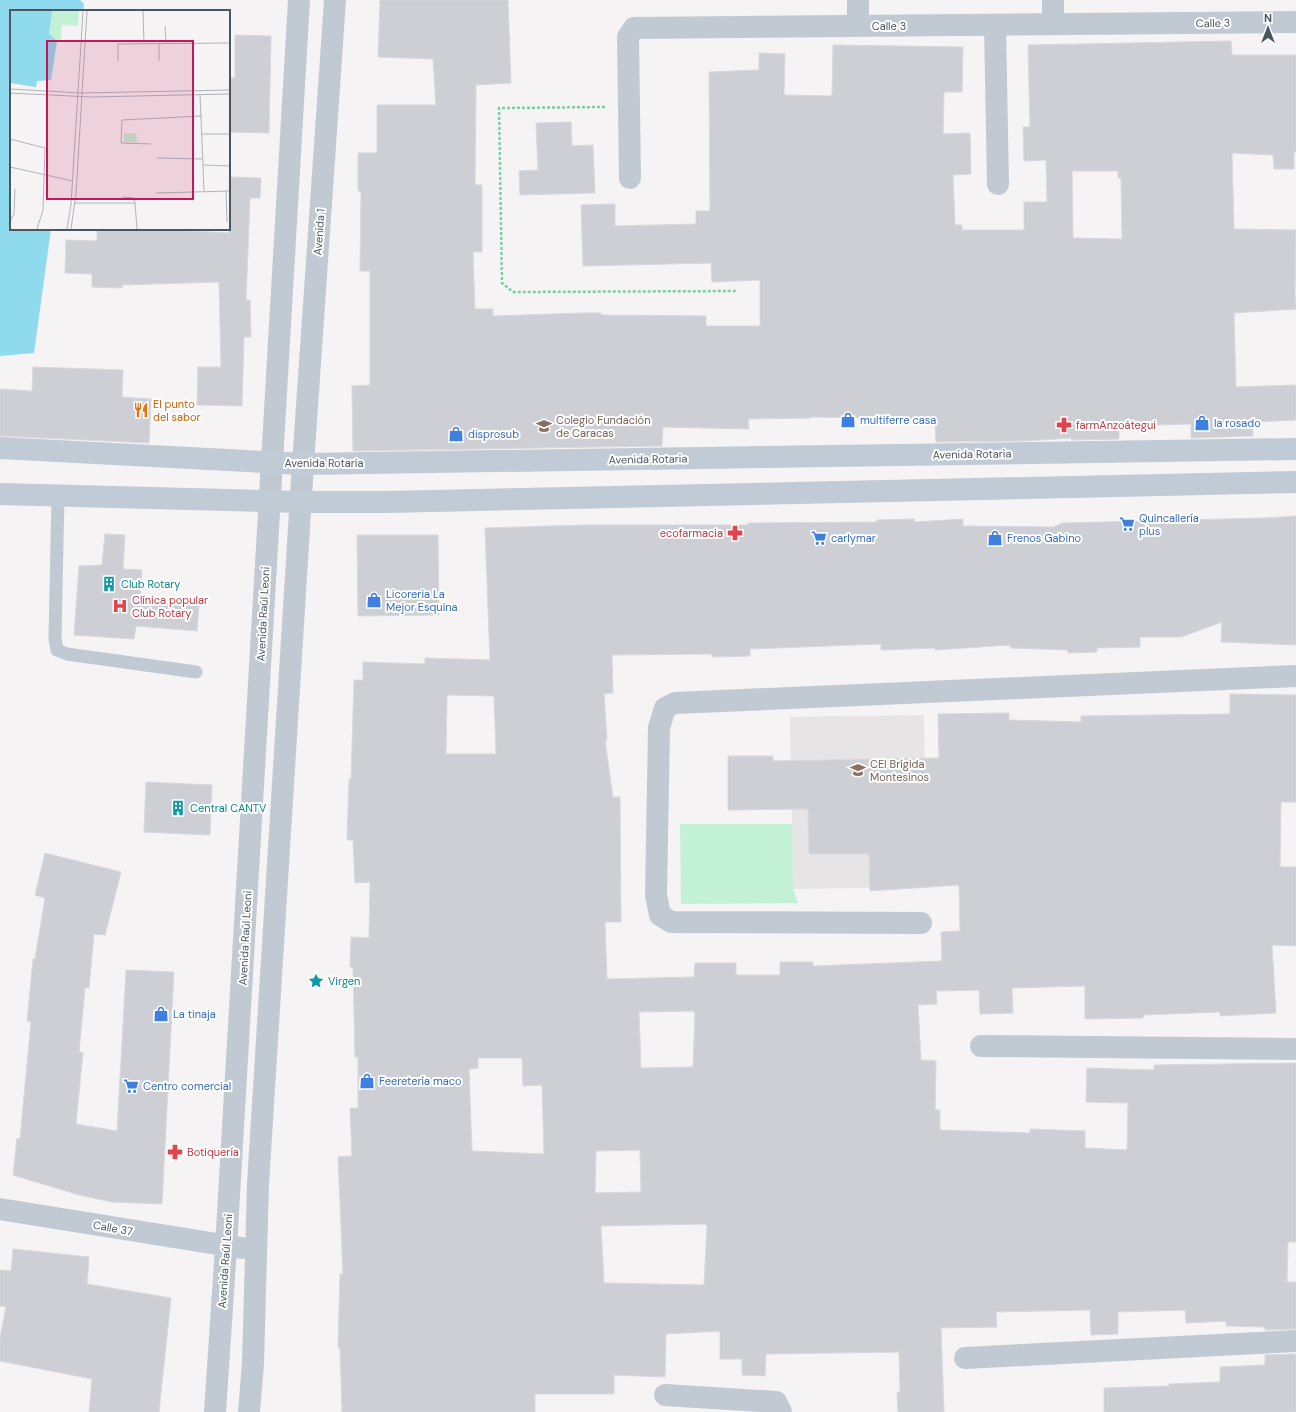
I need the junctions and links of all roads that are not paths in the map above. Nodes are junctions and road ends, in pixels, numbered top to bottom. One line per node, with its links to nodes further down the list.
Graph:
1 (299, 0): 13 (street)
2 (335, 0): 14 (street, Avenida 1)
3 (858, 0): 8 (street)
4 (1053, 0): 6 (street)
5 (1296, 22): 6 (street, Calle 3)
6 (1053, 24): 7 (street, Calle 3)
7 (995, 25): 8 (street, Calle 3); 10 (street)
8 (858, 26): 9 (street, Calle 3)
9 (630, 178)
10 (998, 184)
11 (0, 448): 13 (street, Avenida Rotaria)
12 (1296, 449): 14 (street, Avenida Rotaria)
13 (272, 463): 14 (street, Avenida Rotaria); 18 (street, Avenida Raúl Leoni)
14 (303, 464): 19 (street)
15 (1296, 482): 19 (street)
16 (0, 494): 17 (street)
17 (58, 496): 18 (street); 20 (lane)
18 (270, 500): 19 (street); 26 (street, Avenida Raúl Leoni)
19 (301, 502): 27 (street)
20 (196, 672)
21 (1296, 676): 22 (street)
22 (921, 923)
23 (981, 1046): 24 (street)
24 (1296, 1049)
25 (0, 1209): 26 (street, Calle 37)
26 (226, 1247): 27 (street, Calle 37); 31 (street, Avenida Raúl Leoni)
27 (256, 1250): 32 (street)
28 (1296, 1341): 29 (street)
29 (964, 1358)
30 (664, 1395): 33 (street)
31 (215, 1412)
32 (249, 1412)
33 (781, 1412)

